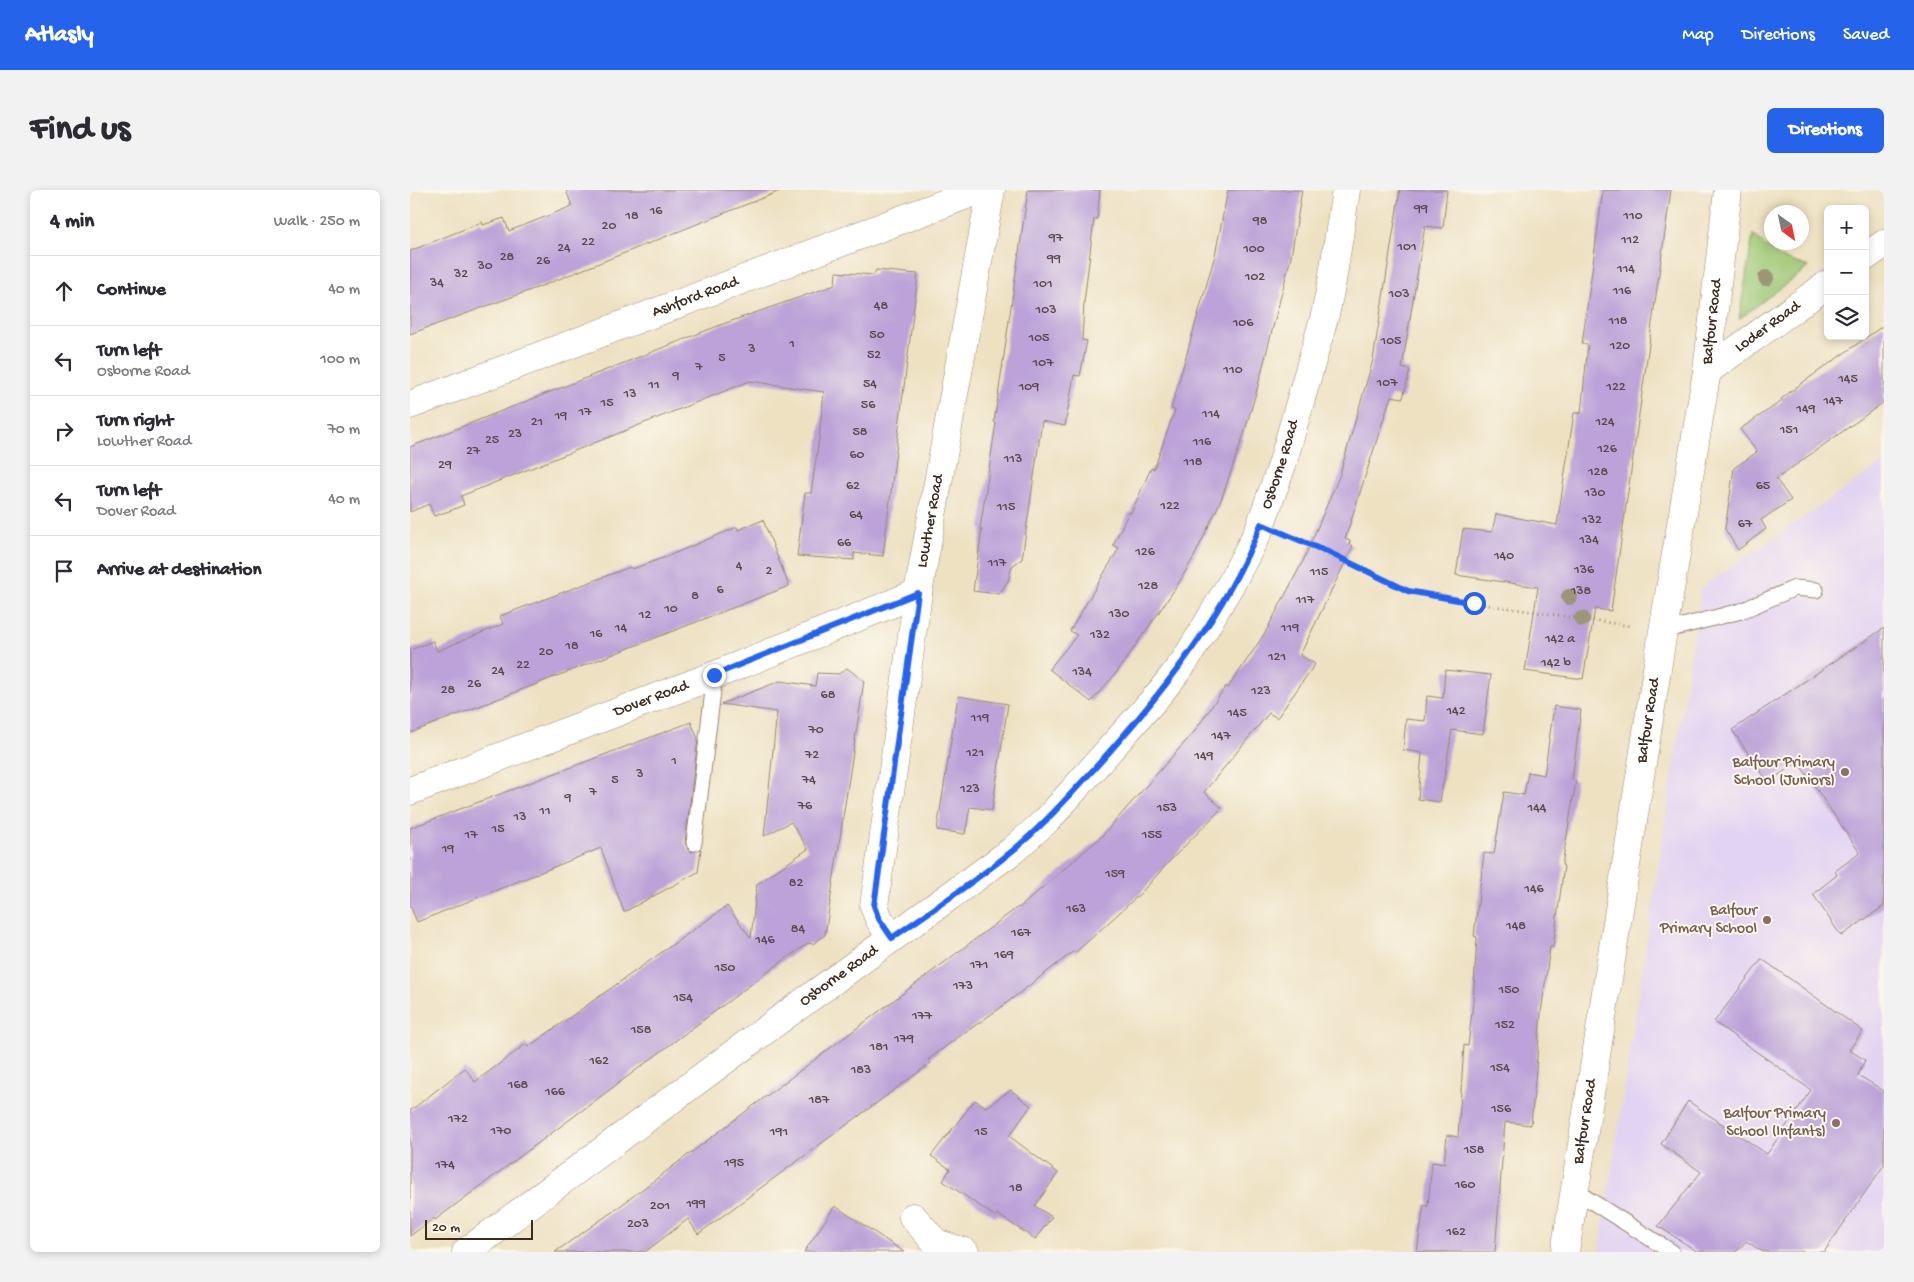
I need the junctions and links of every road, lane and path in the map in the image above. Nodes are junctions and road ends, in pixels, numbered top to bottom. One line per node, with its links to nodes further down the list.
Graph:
1 (980, 190): 9 (street, Ashford Road)
2 (991, 190): 12 (street, Lowther Road)
3 (1346, 190): 10 (street, Osborne Road)
4 (1728, 190): 8 (street, Balfour Road)
5 (1884, 244): 6 (street)
6 (1869, 254)
7 (1824, 287): 8 (street, Loder Road)
8 (1707, 371): 13 (street, Balfour Road)
9 (410, 405)
10 (1261, 524): 13 (path); 17 (street, Osborne Road)
11 (1816, 590): 13 (lane)
12 (918, 593): 14 (street, Dover Road); 17 (street, Lowther Road)
13 (1663, 631): 18 (street, Balfour Road)
14 (714, 675): 15 (street, Dover Road); 16 (lane)
15 (410, 790)
16 (694, 843)
17 (892, 938): 21 (street, Osborne Road)
18 (1575, 1191): 23 (street, Balfour Road); 24 (lane)
19 (913, 1217): 20 (street)
20 (933, 1247): 22 (street)
21 (466, 1252)
22 (965, 1252)
23 (1566, 1252)
24 (1672, 1252)

